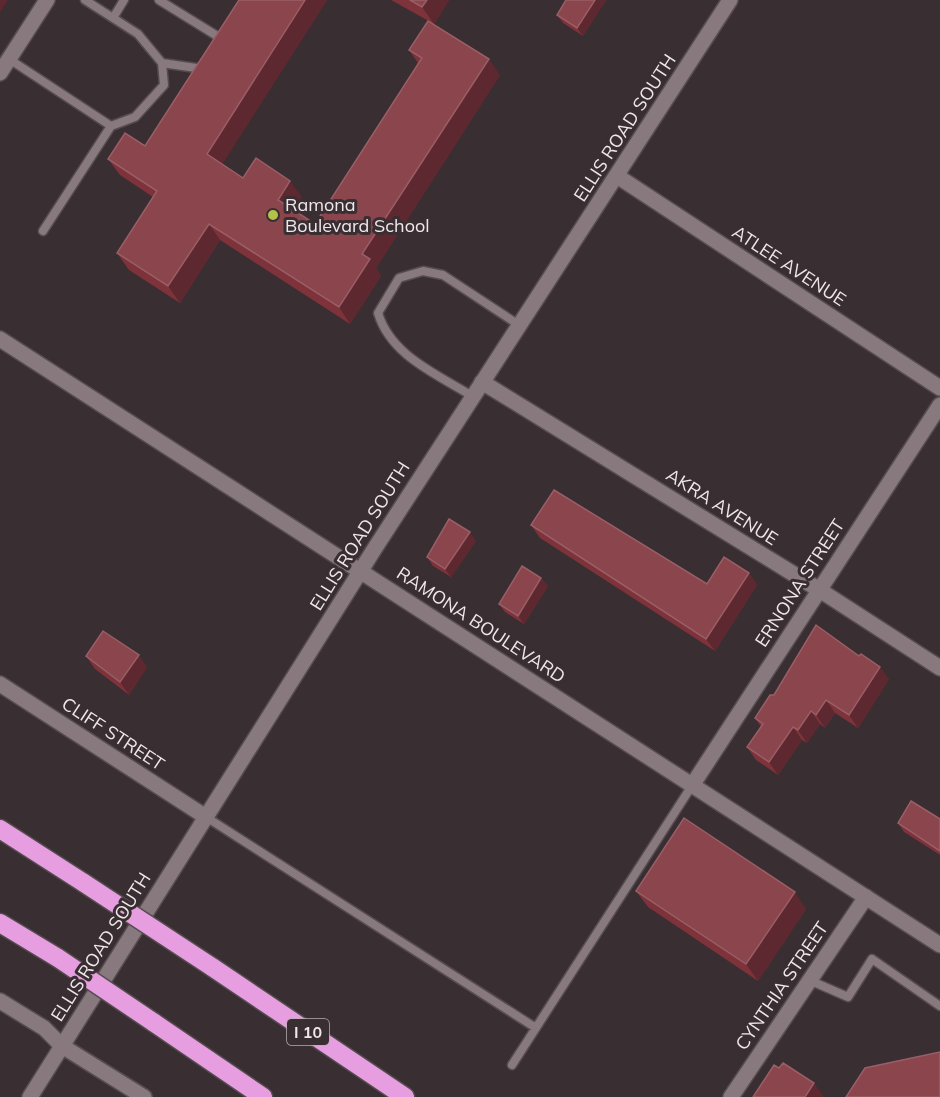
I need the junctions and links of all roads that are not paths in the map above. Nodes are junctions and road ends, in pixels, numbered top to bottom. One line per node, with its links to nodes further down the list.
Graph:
1 (47, 0): 8 (street)
2 (85, 0): 6 (lane)
3 (124, 0): 6 (lane)
4 (159, 0): 7 (lane)
5 (730, 0): 13 (street, ELLIS ROAD SOUTH)
6 (113, 18): 9 (lane)
7 (228, 29)
8 (9, 59): 11 (street); 12 (lane)
9 (162, 63): 10 (lane); 12 (lane)
10 (207, 63)
11 (0, 73)
12 (111, 126): 14 (lane)
13 (617, 176): 15 (street, ELLIS ROAD SOUTH); 18 (street, ATLEE AVENUE)
14 (43, 231)
15 (519, 325): 17 (street, ELLIS ROAD SOUTH); 19 (lane)
16 (0, 339): 21 (street, RAMONA BOULEVARD)
17 (482, 382): 19 (street, ELLIS ROAD SOUTH); 22 (street, AKRA AVENUE)
18 (940, 388)
19 (472, 396): 21 (street, ELLIS ROAD SOUTH)
20 (940, 405): 22 (street, ERNONA STREET)
21 (361, 571): 25 (street, RAMONA BOULEVARD); 26 (street, ELLIS ROAD SOUTH)
22 (818, 589): 23 (street, AKRA AVENUE); 25 (street, ERNONA STREET)
23 (940, 668)
24 (0, 684): 26 (street, CLIFF STREET)
25 (693, 784): 28 (street, RAMONA BOULEVARD); 34 (lane)
26 (206, 817): 34 (lane); 35 (street, ELLIS ROAD SOUTH)
27 (0, 829): 40 (highway, I 10, bridge)
28 (866, 897): 30 (street, RAMONA BOULEVARD); 31 (street, CYNTHIA STREET)
29 (0, 923): 39 (highway, bridge)
30 (940, 945)
31 (809, 980): 33 (lane); 41 (street, CYNTHIA STREET)
32 (0, 1001): 35 (street)
33 (940, 1006)
34 (536, 1028): 36 (lane)
35 (62, 1046): 37 (street, ELLIS ROAD SOUTH); 38 (street)
36 (512, 1065)
37 (30, 1097)
38 (144, 1097)
39 (263, 1097)
40 (405, 1097)
41 (731, 1097)

